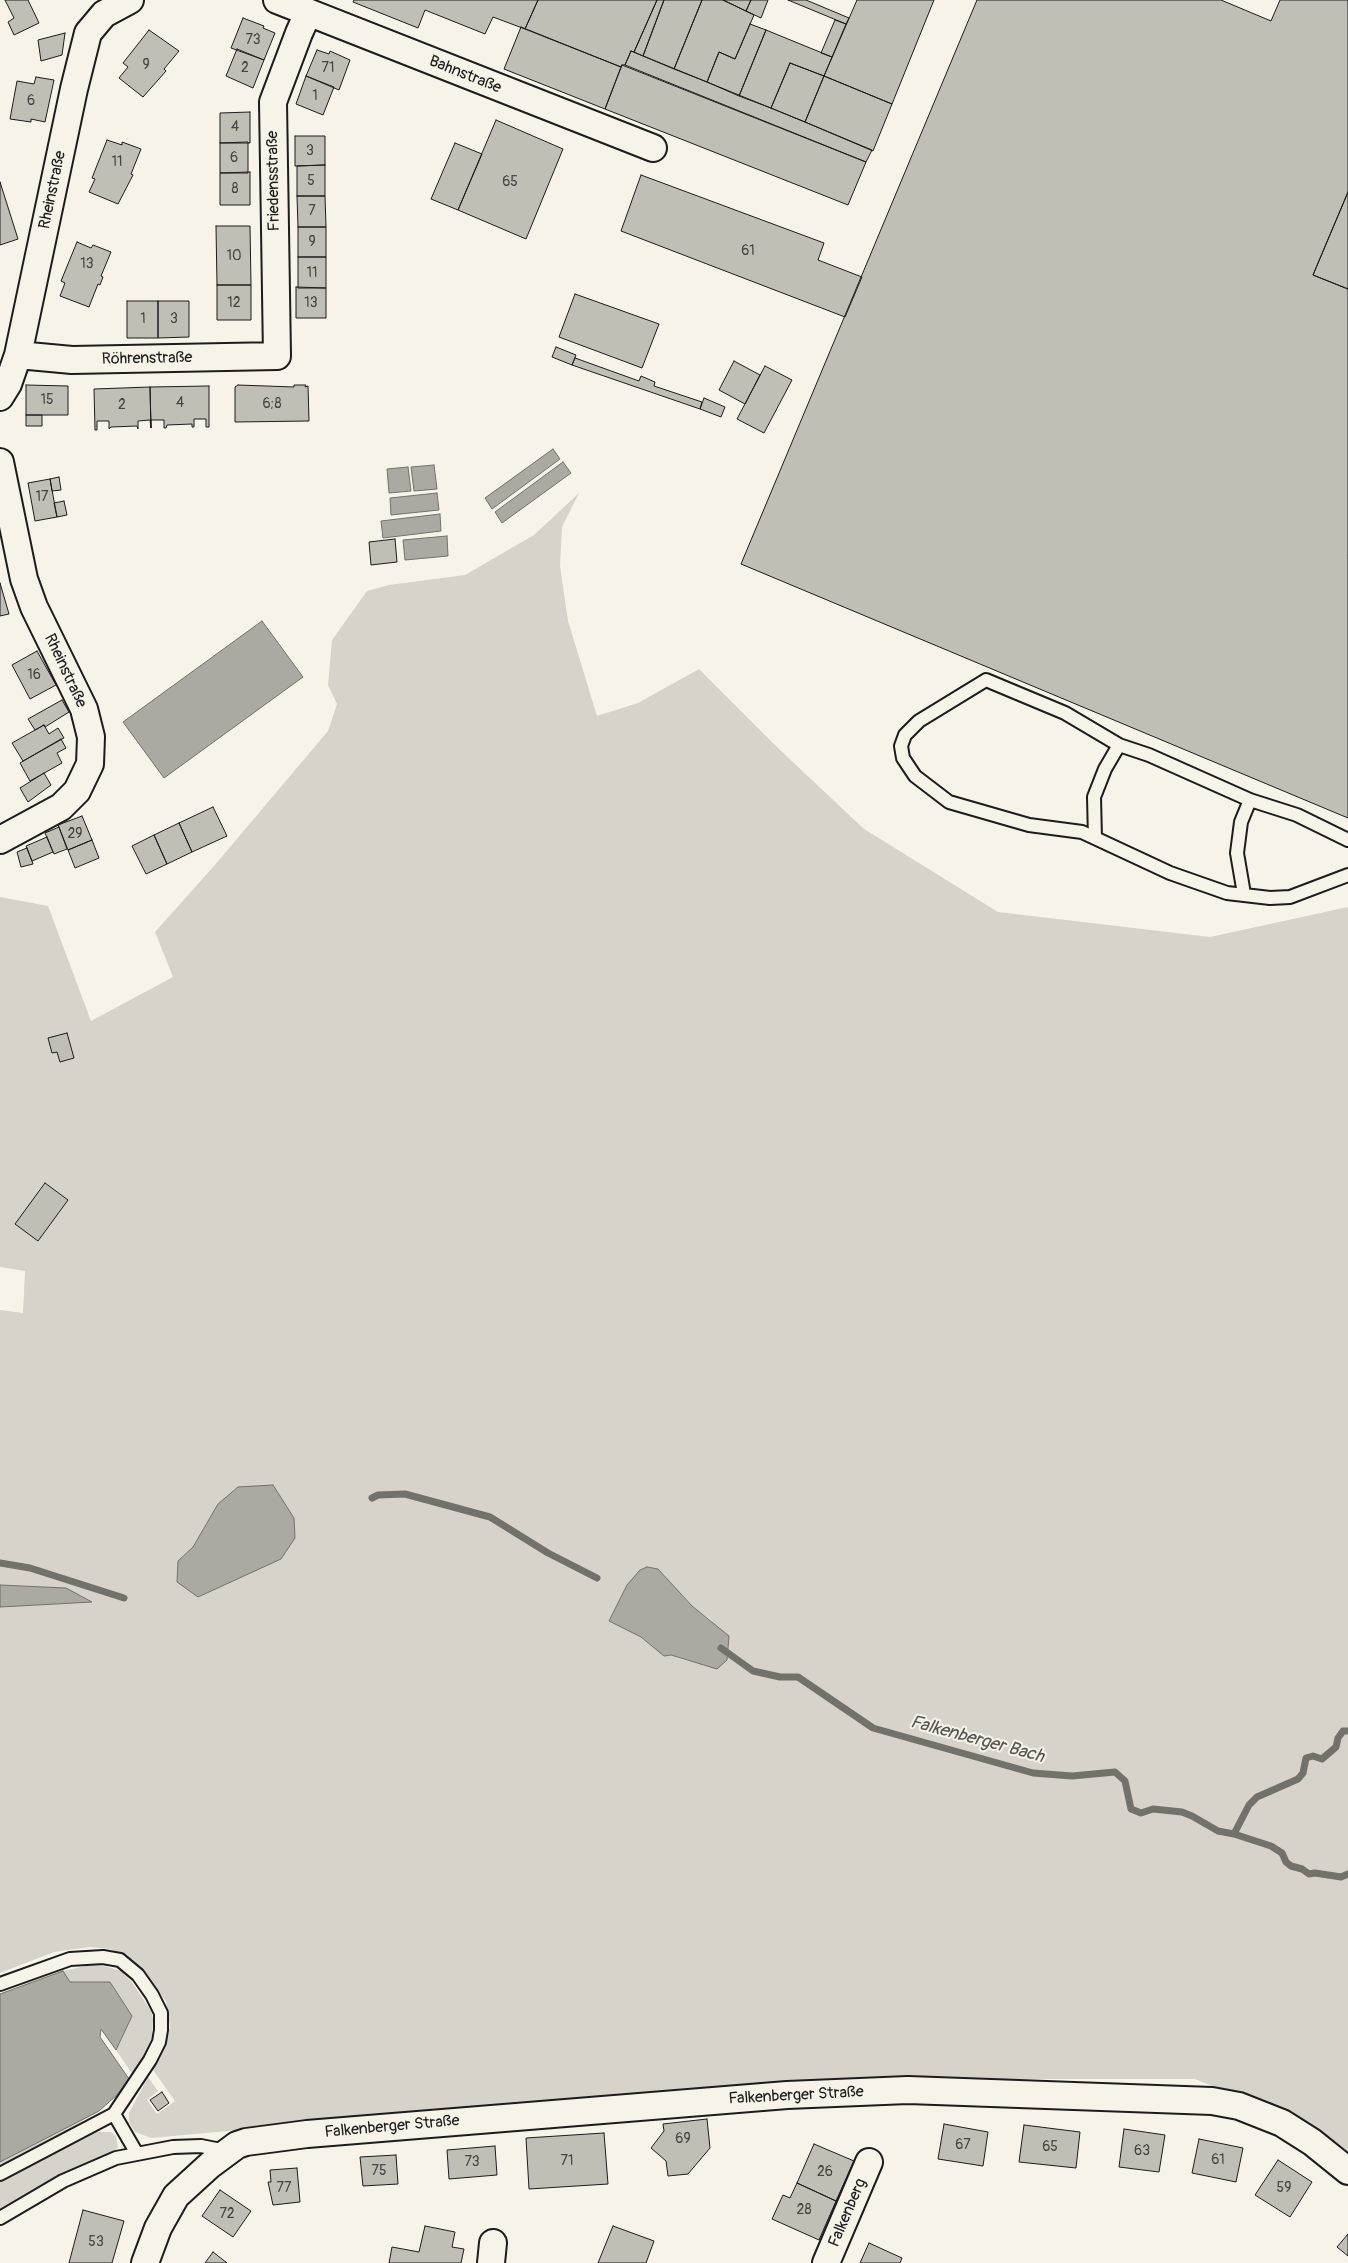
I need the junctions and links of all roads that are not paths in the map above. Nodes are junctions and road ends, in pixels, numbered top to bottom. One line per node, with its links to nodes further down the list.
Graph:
1 (130, 0): 5 (street, Rheinstraße)
2 (277, 0): 3 (street, Bahnstraße)
3 (316, 10): 4 (street, Bahnstraße); 6 (street, Friedensstraße)
4 (653, 148)
5 (18, 355): 6 (street, Röhrenstraße); 7 (street, Rheinstraße)
6 (277, 356)
7 (0, 398)
8 (0, 462): 12 (street, Rheinstraße)
9 (1119, 745): 10 (lane); 11 (lane); 11 (lane)
10 (1250, 800): 13 (lane); 15 (lane)
11 (1095, 838): 15 (lane)
12 (0, 840)
13 (1348, 840)
14 (1348, 875): 15 (lane)
15 (1244, 894)
16 (0, 1984): 17 (lane)
17 (114, 2114): 19 (lane); 22 (lane)
18 (228, 2151): 19 (lane); 21 (street, Falkenberger Straße); 24 (street)
19 (136, 2152): 23 (lane)
20 (869, 2162): 25 (street, Falkenberg)
21 (1348, 2171)
22 (0, 2174)
23 (0, 2218)
24 (145, 2263)
25 (826, 2263)

